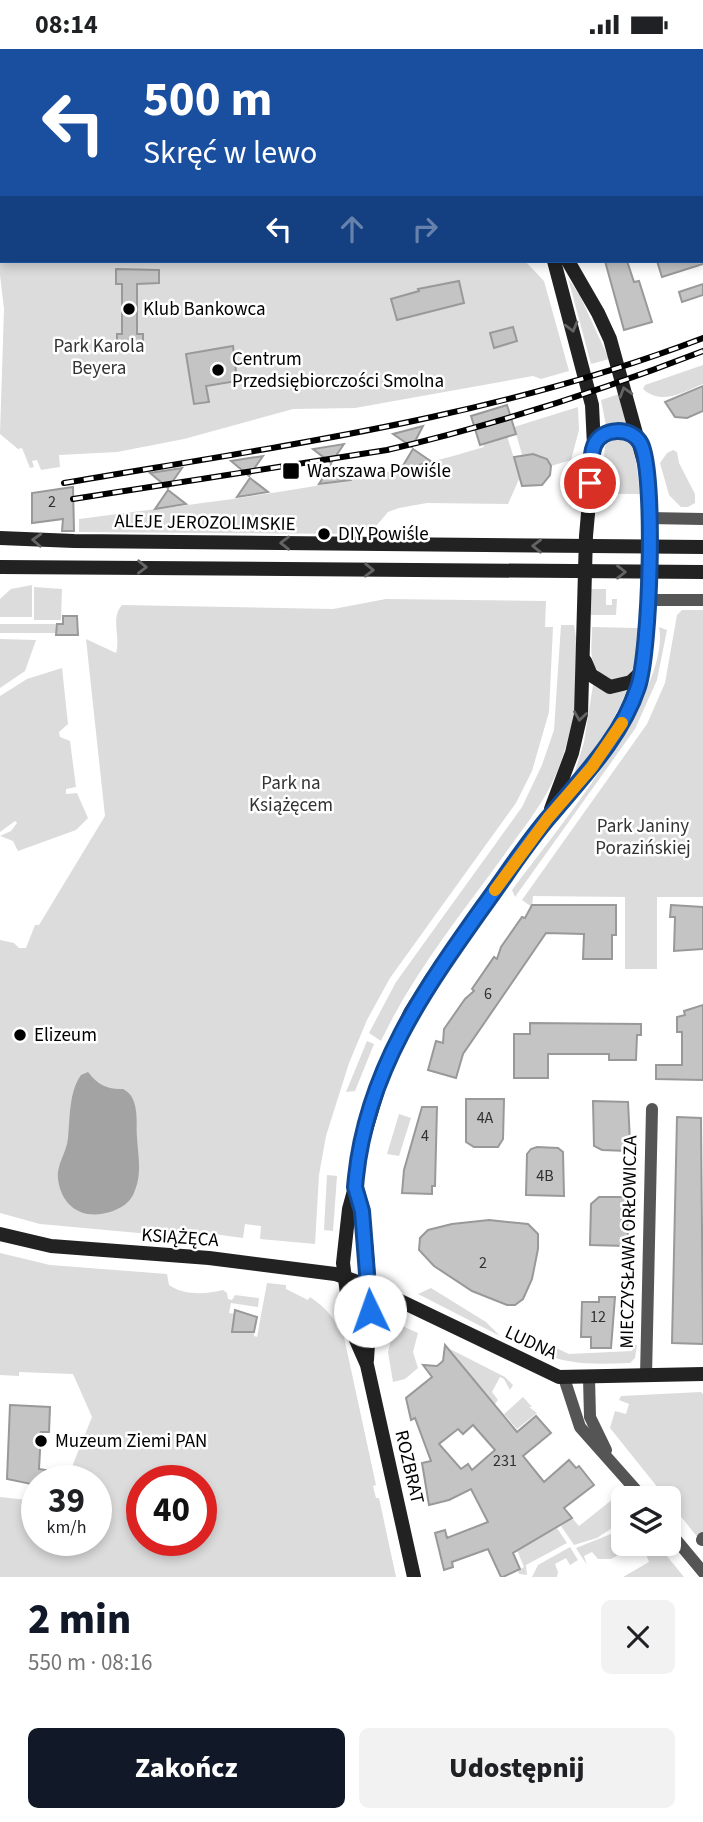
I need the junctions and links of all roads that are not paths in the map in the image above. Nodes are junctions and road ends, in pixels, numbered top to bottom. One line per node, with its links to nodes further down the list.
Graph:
1 (555, 263): 4 (street, one-way to 4)
2 (569, 263): 3 (street, one-way to 2)
3 (641, 444): 4 (street); 5 (street)
4 (594, 446): 13 (street)
5 (648, 518): 6 (street); 11 (street)
6 (703, 519)
7 (0, 538): 8 (street, ALEJE JEROZOLIMSKIE, one-way to 7)
8 (703, 547)
9 (0, 567): 10 (street, one-way to 10)
10 (703, 572)
11 (648, 600): 12 (street); 14 (street)
12 (703, 600)
13 (584, 660): 14 (street); 15 (street, one-way to 15)
14 (642, 671): 15 (street)
15 (548, 818): 17 (street)
16 (652, 1109): 22 (street, MIECZYSŁAWA ORŁOWICZA)
17 (355, 1187): 19 (street); 19 (street)
18 (0, 1234): 19 (street, KSIĄŻĘCA)
19 (357, 1281): 20 (street, ROZBRAT); 20 (street, ROZBRAT); 23 (street, LUDNA)
20 (367, 1365): 29 (street, ROZBRAT)
21 (703, 1374): 22 (street, LUDNA)
22 (646, 1376): 24 (street, LUDNA)
23 (564, 1378): 24 (street, LUDNA); 25 (street)
24 (589, 1378): 25 (street)
25 (614, 1462): 26 (street)
26 (633, 1486)
27 (681, 1545): 28 (street)
28 (703, 1572)
29 (414, 1577)

